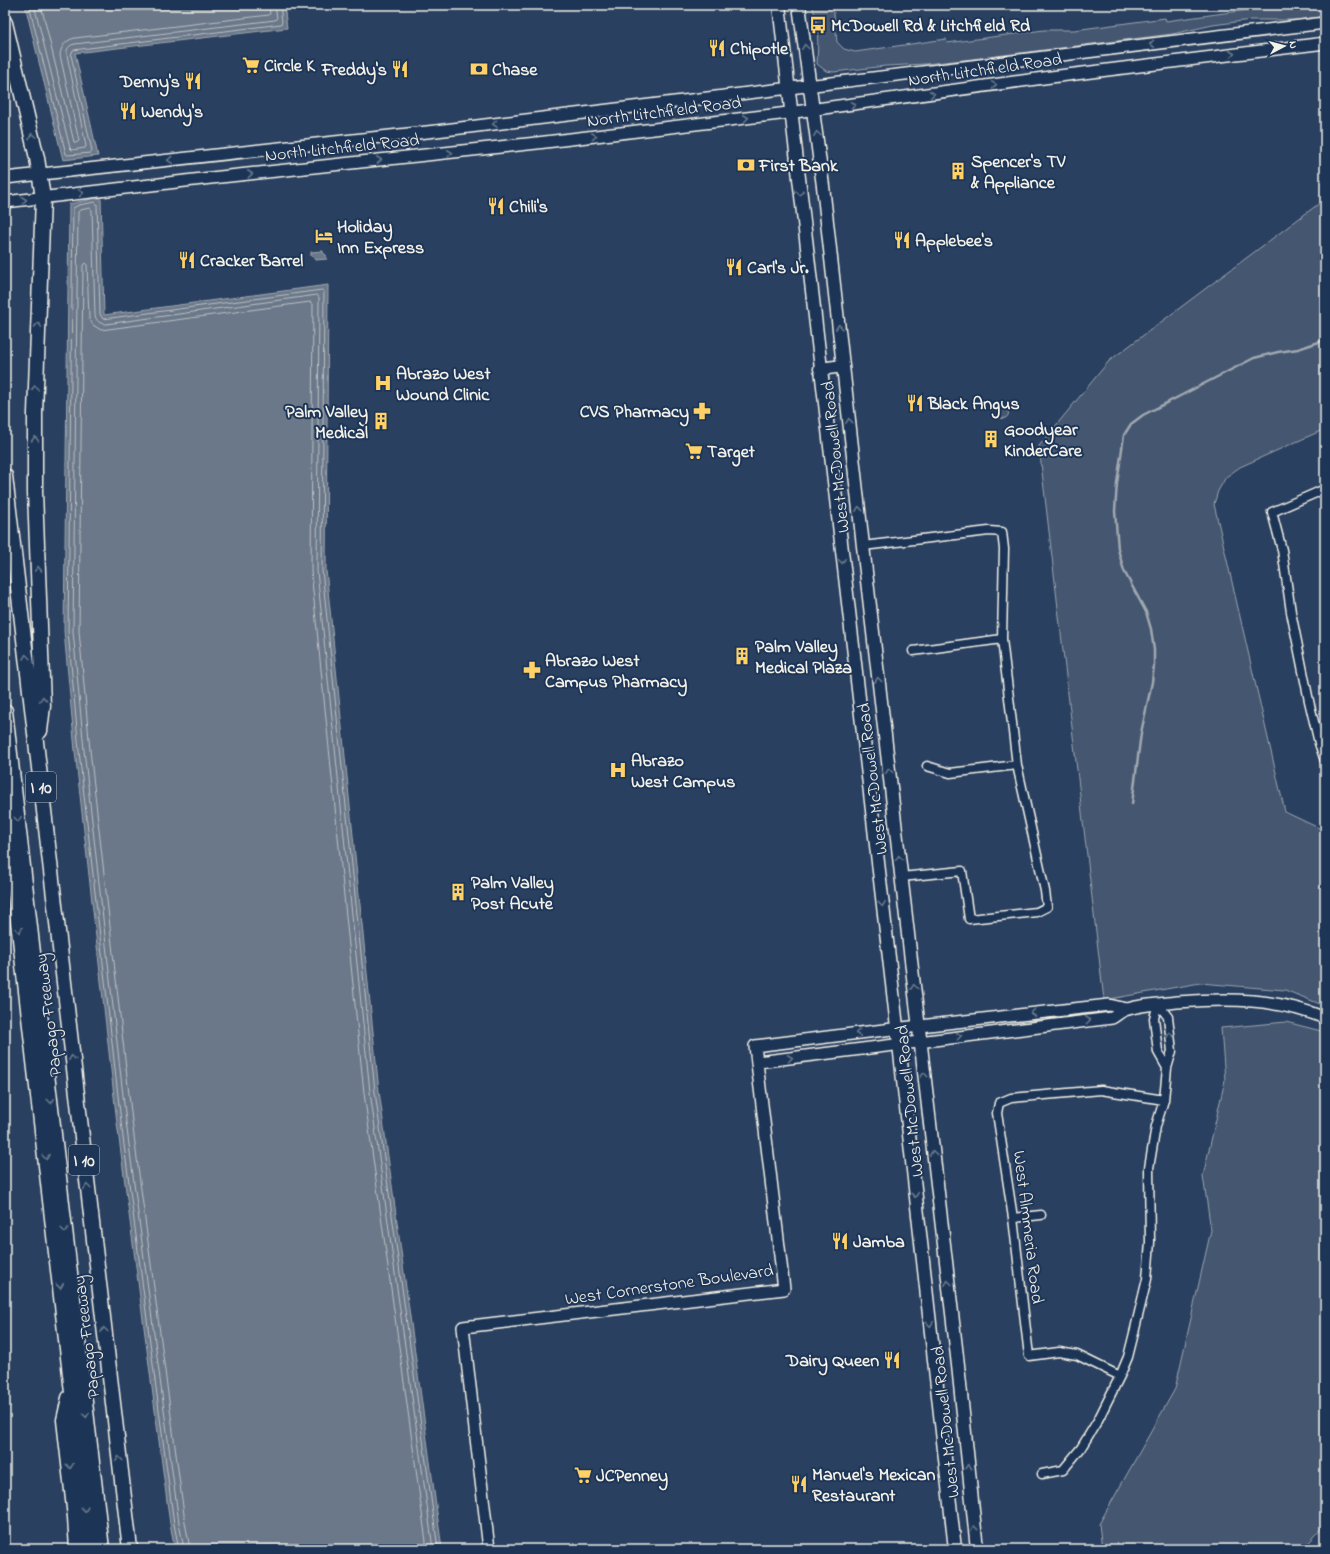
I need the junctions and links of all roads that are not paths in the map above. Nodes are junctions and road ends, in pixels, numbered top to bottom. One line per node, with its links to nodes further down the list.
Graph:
1 (779, 5): 9 (main road, West McDowell Road)
2 (799, 5): 8 (main road, West McDowell Road, one-way to 2)
3 (5, 23): 12 (highway, one-way to 3)
4 (1325, 23): 5 (main road, North Litchfield Road)
5 (1191, 40): 7 (main road); 8 (main road, North Litchfield Road, one-way to 8)
6 (1325, 43): 7 (main road, North Litchfield Road, one-way to 6)
7 (1193, 59): 10 (main road, North Litchfield Road, one-way to 7)
8 (810, 86): 9 (main road, North Litchfield Road); 10 (main road, West McDowell Road)
9 (788, 88): 11 (main road, West McDowell Road); 12 (main road, North Litchfield Road, one-way to 12)
10 (814, 110): 11 (main road, North Litchfield Road); 16 (main road, West McDowell Road, one-way to 10)
11 (791, 113): 14 (main road, North Litchfield Road, one-way to 11); 17 (main road, West McDowell Road, one-way to 17)
12 (40, 174): 13 (main road, North Litchfield Road); 14 (highway)
13 (5, 178)
14 (43, 198): 15 (main road, North Litchfield Road, one-way to 14); 24 (highway, one-way to 14)
15 (5, 202)
16 (843, 366): 17 (main road); 20 (main road, West McDowell Road, one-way to 16)
17 (820, 369): 34 (main road, West McDowell Road, one-way to 34)
18 (5, 476): 24 (highway, Papago Freeway / I 10, one-way to 18)
19 (1325, 489): 25 (street)
20 (863, 546): 21 (street); 29 (main road, West McDowell Road, one-way to 20)
21 (1002, 639): 22 (street); 27 (street)
22 (913, 650)
23 (5, 711): 50 (highway, one-way to 50)
24 (37, 751): 45 (highway, Papago Freeway / I 10, one-way to 24)
25 (1325, 761)
26 (927, 766): 27 (street)
27 (1017, 766): 29 (street)
28 (5, 808): 43 (highway, Papago Freeway / I 10, one-way to 43)
29 (901, 877): 33 (main road, West McDowell Road, one-way to 29)
30 (1158, 1004): 31 (main road); 32 (main road); 38 (street); 38 (street, one-way to 30)
31 (1127, 1009): 33 (main road, one-way to 33); 35 (main road, one-way to 31)
32 (1325, 1018)
33 (918, 1026): 34 (main road); 35 (main road, West McDowell Road)
34 (896, 1029): 36 (main road, West McDowell Road); 37 (main road, West Cornerstone Boulevard, one-way to 37)
35 (920, 1041): 36 (main road); 46 (main road, West McDowell Road, one-way to 35)
36 (898, 1045): 37 (main road, one-way to 36); 47 (main road, West McDowell Road, one-way to 47)
37 (757, 1062): 53 (main road, West Cornerstone Boulevard)
38 (1166, 1068): 39 (street)
39 (1164, 1100): 41 (street, West Almmeria Road); 42 (street)
40 (1041, 1215): 41 (street)
41 (1013, 1218): 42 (street, West Almmeria Road)
42 (1120, 1376): 44 (street)
43 (71, 1386): 48 (highway, one-way to 48); 49 (highway, Papago Freeway / I 10, one-way to 49)
44 (1042, 1474)
45 (124, 1498): 51 (highway, Papago Freeway / I 10); 52 (highway)
46 (972, 1506): 47 (main road); 55 (main road, West McDowell Road, one-way to 46)
47 (950, 1508): 54 (main road, West McDowell Road)
48 (77, 1549)
49 (90, 1549)
50 (102, 1549)
51 (130, 1549)
52 (139, 1549)
53 (489, 1549)
54 (955, 1549)
55 (977, 1549)

